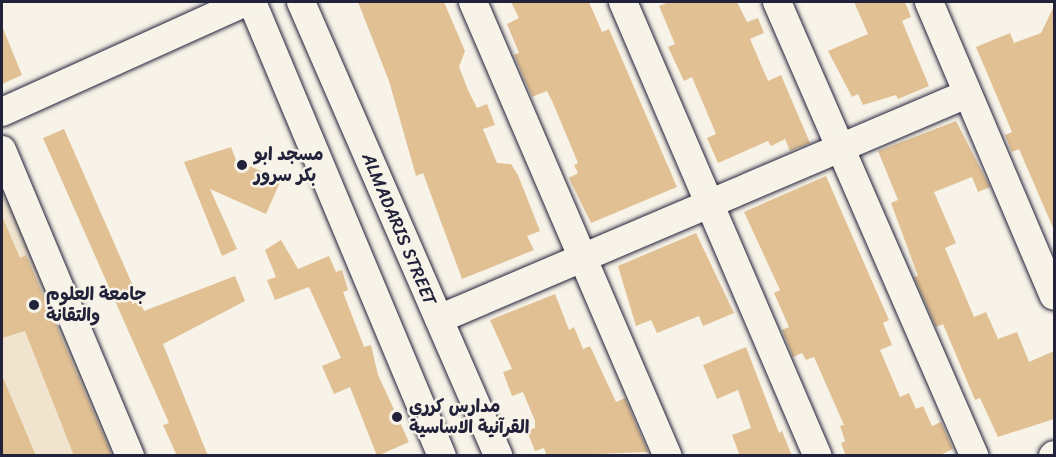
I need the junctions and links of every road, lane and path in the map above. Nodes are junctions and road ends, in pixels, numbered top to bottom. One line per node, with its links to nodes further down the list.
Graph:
1 (246, 2): 9 (street)
2 (252, 2): 18 (street)
3 (301, 2): 16 (street, ALMADARIS STREET)
4 (473, 2): 14 (street)
5 (623, 2): 12 (street)
6 (777, 2): 10 (street)
7 (929, 2): 8 (street)
8 (968, 94): 10 (street); 13 (street)
9 (2, 112)
10 (840, 146): 12 (street); 22 (street)
11 (2, 150): 17 (street)
12 (710, 201): 14 (street); 21 (street)
13 (1045, 247): 15 (street)
14 (582, 256): 16 (street); 20 (street)
15 (1054, 296)
16 (439, 319): 19 (street, ALMADARIS STREET)
17 (130, 456)
18 (442, 456)
19 (498, 456)
20 (668, 456)
21 (818, 456)
22 (974, 456)

